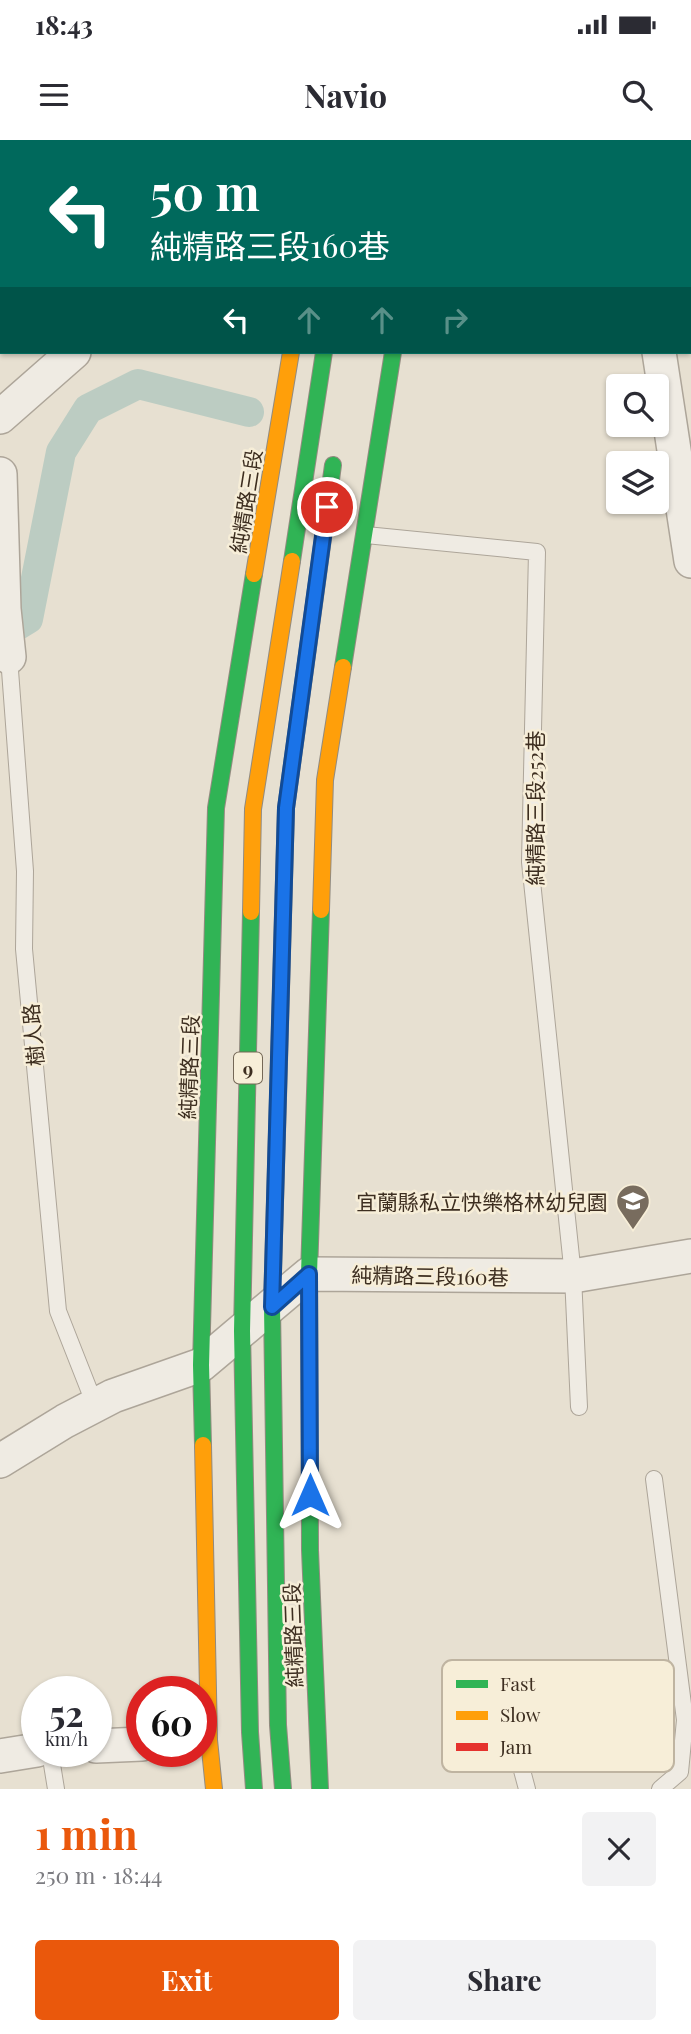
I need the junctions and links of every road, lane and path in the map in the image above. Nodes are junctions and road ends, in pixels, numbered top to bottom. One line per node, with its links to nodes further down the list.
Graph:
1 (72, 354): 6 (street)
2 (290, 354): 17 (main road, 純精路三段)
3 (324, 354): 16 (main road, 純精路三段 / 9)
4 (393, 354): 9 (main road, 純精路三段)
5 (659, 354): 10 (street)
6 (0, 417)
7 (334, 456): 15 (main road, 純精路三段 / 9)
8 (0, 474): 11 (street)
9 (366, 535): 13 (main road, 純精路三段); 14 (lane, 純精路三段252巷)
10 (691, 561)
11 (9, 657): 18 (lane, 樹人路)
12 (691, 1256): 14 (street, 純精路三段160巷)
13 (309, 1274): 14 (street, 純精路三段160巷); 15 (street); 32 (main road, 純精路三段)
14 (573, 1276): 19 (lane)
15 (272, 1307): 16 (street); 31 (main road, 純精路三段 / 9)
16 (242, 1331): 17 (street); 30 (main road, 純精路三段 / 9)
17 (201, 1365): 18 (street); 22 (main road, 純精路三段)
18 (95, 1405): 20 (street)
19 (579, 1407)
20 (0, 1461)
21 (654, 1479): 34 (lane)
22 (204, 1676)
23 (21, 1753): 24 (street)
24 (0, 1756)
25 (52, 1767): 28 (lane)
26 (210, 1767): 29 (main road, 純精路三段)
27 (522, 1772): 33 (lane)
28 (56, 1789)
29 (214, 1789)
30 (254, 1789)
31 (284, 1789)
32 (320, 1789)
33 (527, 1789)
34 (660, 1789)

